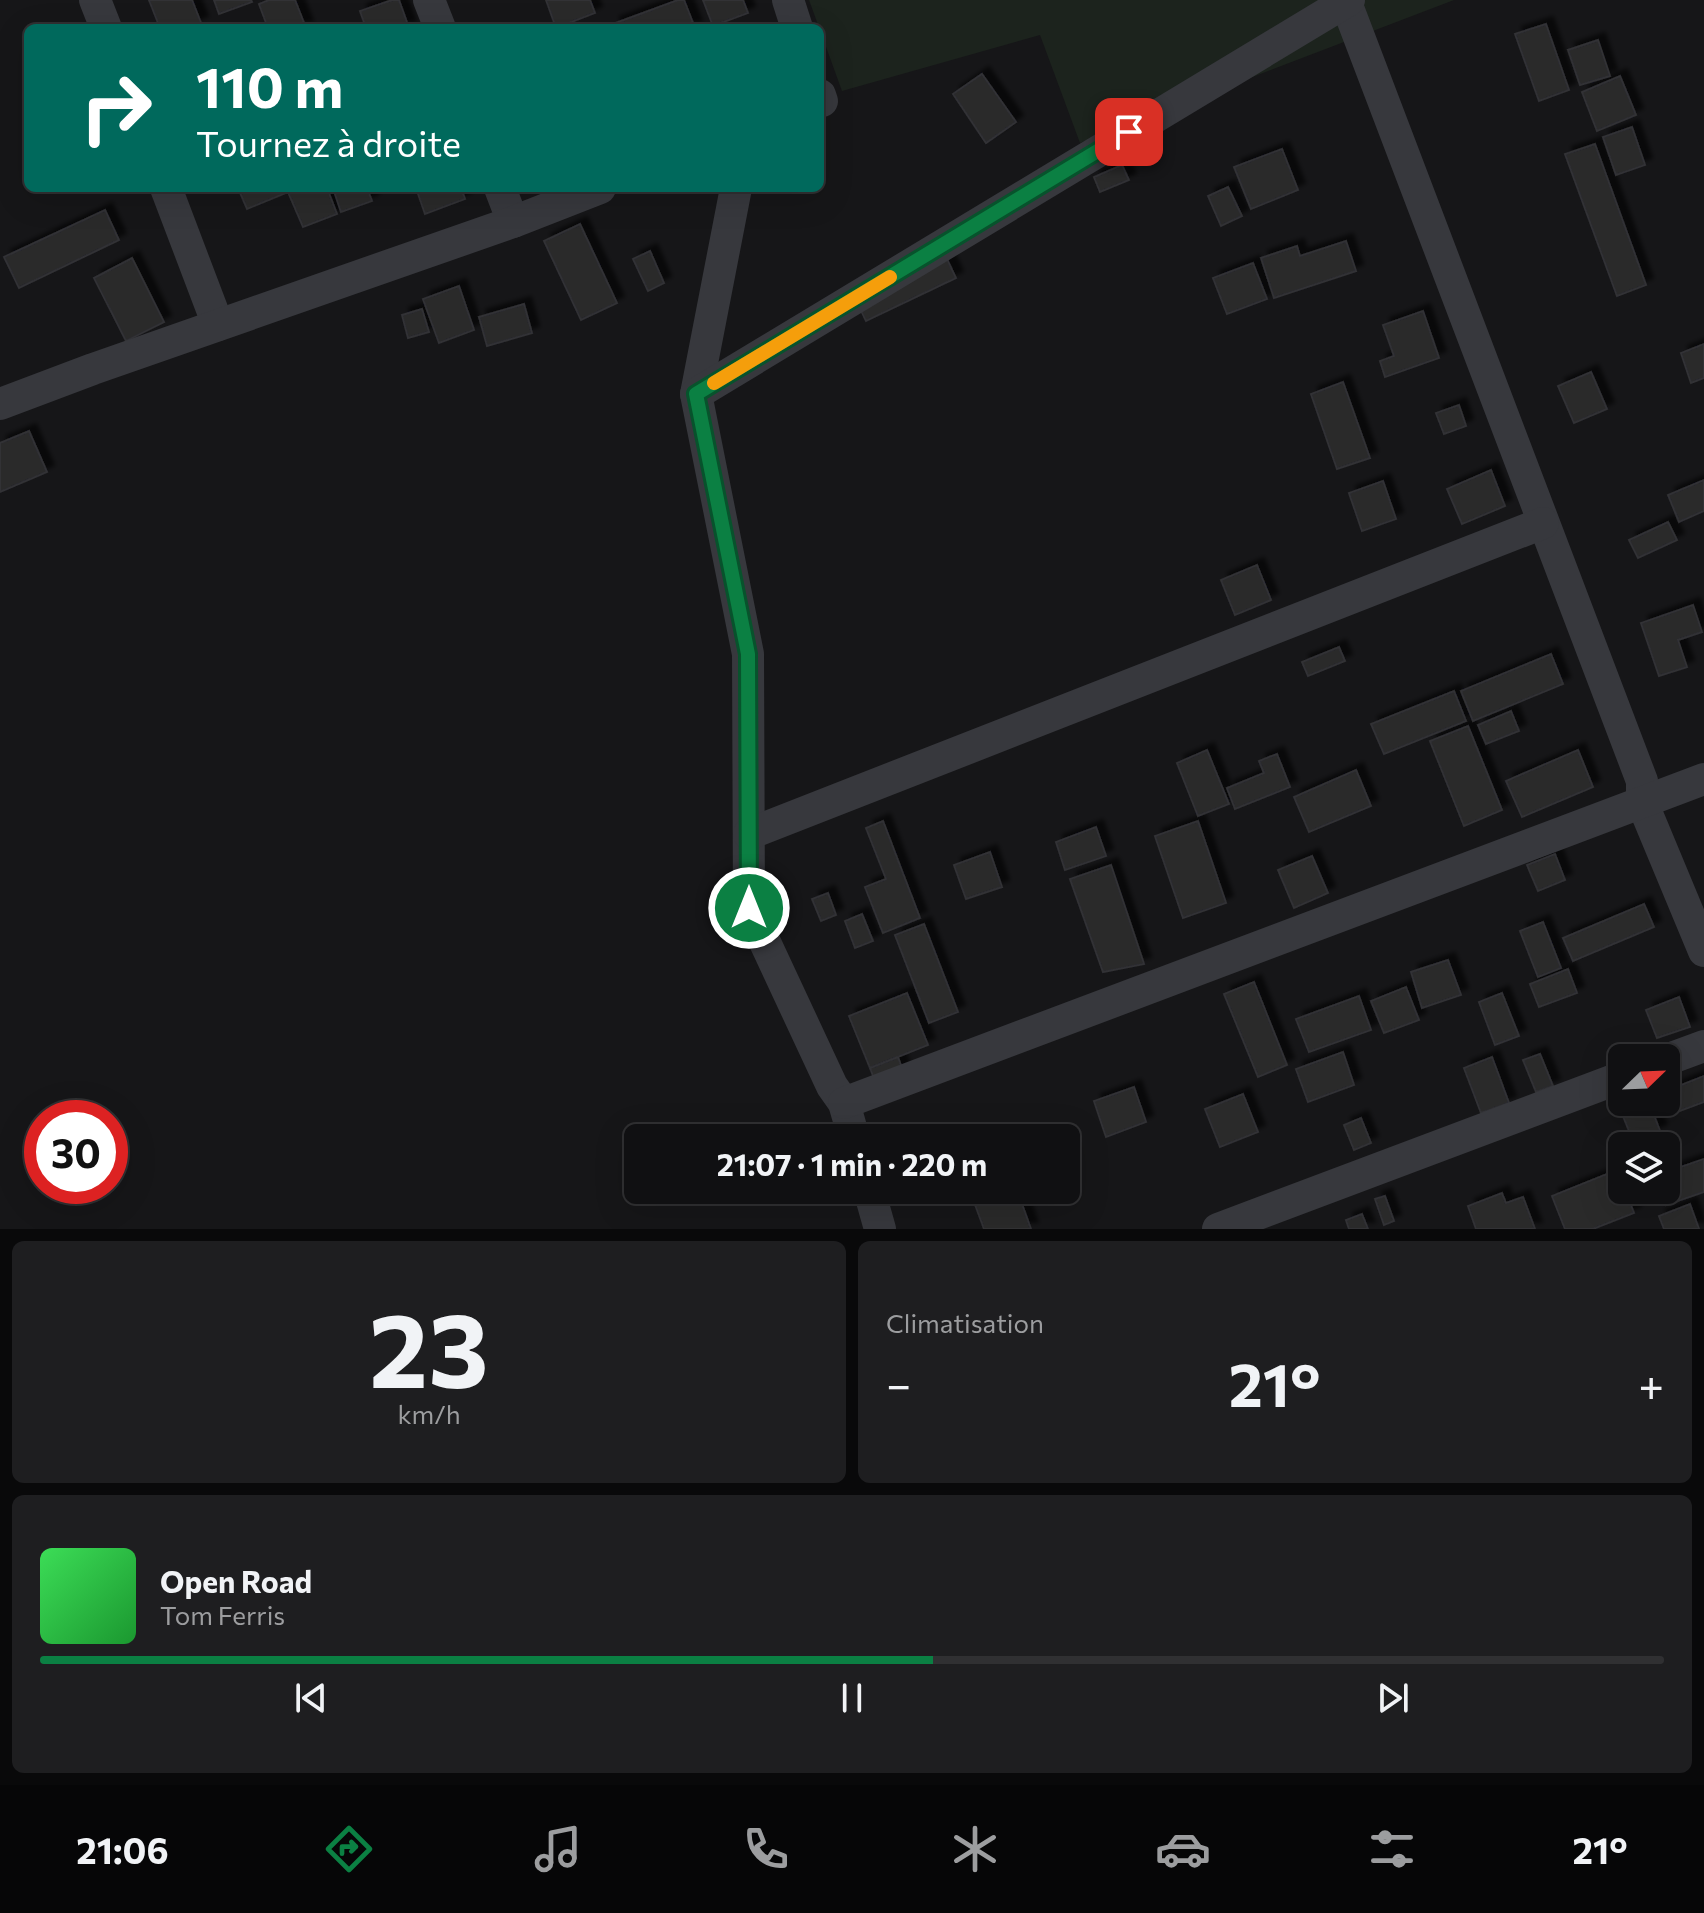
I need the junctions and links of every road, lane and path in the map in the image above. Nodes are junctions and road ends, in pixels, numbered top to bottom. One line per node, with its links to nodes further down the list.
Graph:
1 (95, 0): 5 (street)
2 (429, 0): 6 (street)
3 (788, 0): 7 (street)
4 (1346, 0): 14 (street); 16 (street)
5 (104, 24)
6 (438, 24)
7 (796, 24)
8 (168, 192): 13 (street)
9 (502, 192): 12 (street)
10 (590, 192): 12 (street)
11 (735, 192): 14 (street)
12 (513, 222): 13 (street)
13 (218, 325): 15 (street)
14 (696, 394): 19 (street)
15 (0, 404)
16 (1543, 523): 18 (street); 19 (street)
17 (1704, 779): 18 (street)
18 (1642, 802): 20 (street); 24 (street)
19 (749, 834): 24 (street)
20 (1704, 951)
21 (1704, 1046): 22 (street)
22 (1680, 1055)
23 (1608, 1082): 28 (street)
24 (844, 1103): 25 (street)
25 (850, 1124)
26 (873, 1204): 27 (street)
27 (880, 1229)
28 (1218, 1229)

